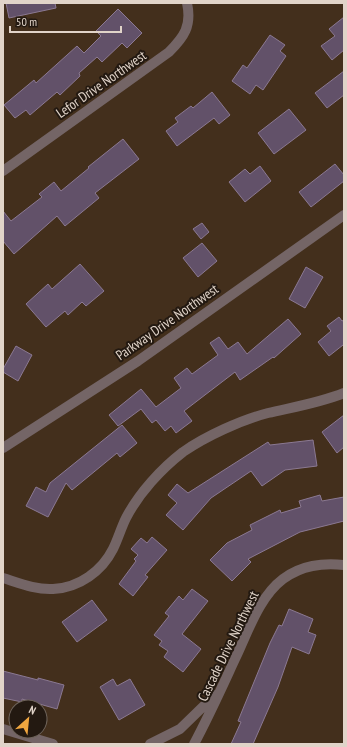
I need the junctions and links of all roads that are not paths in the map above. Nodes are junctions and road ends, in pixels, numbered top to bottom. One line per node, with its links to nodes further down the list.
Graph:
1 (187, 3): 2 (street, Lefor Drive Northwest)
2 (3, 171)
3 (344, 215): 5 (street, Parkway Drive Northwest)
4 (344, 393): 7 (street)
5 (3, 448)
6 (344, 565): 8 (street, Cascade Drive Northwest)
7 (3, 578)
8 (221, 690): 11 (street); 12 (street, Cascade Drive Northwest)
9 (3, 729): 10 (street)
10 (53, 744)
11 (150, 744)
12 (194, 744)

